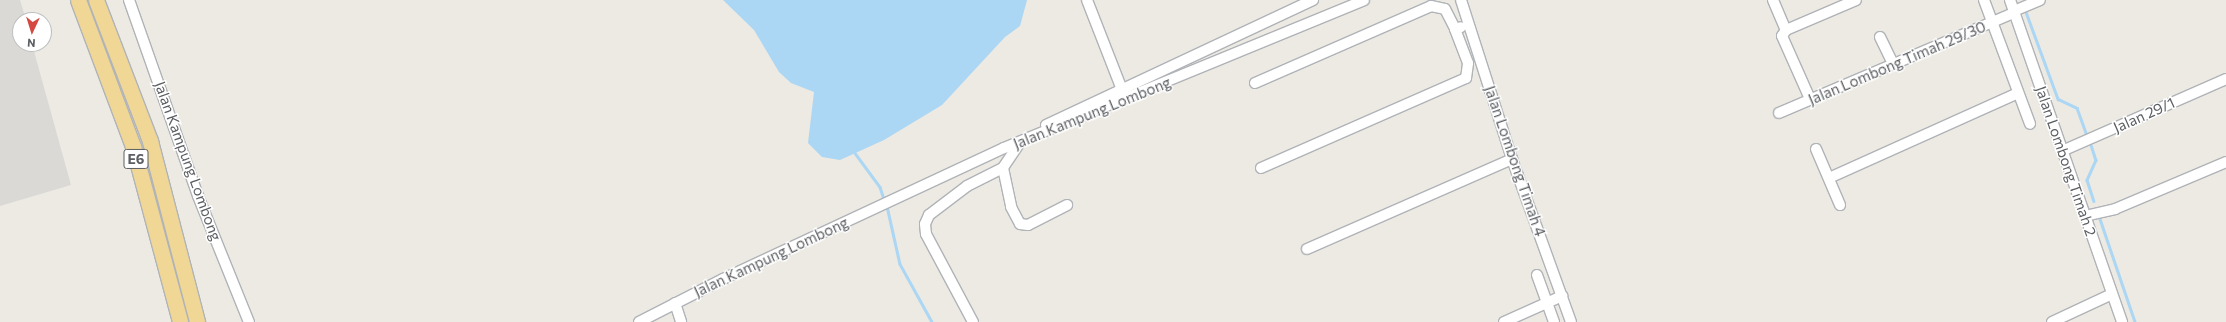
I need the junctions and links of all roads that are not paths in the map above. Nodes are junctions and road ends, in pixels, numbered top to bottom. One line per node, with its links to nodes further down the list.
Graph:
1 (78, 0): 45 (highway, E6)
2 (96, 0): 46 (highway, E6)
3 (130, 0): 47 (street, Jalan Kampung Lombong)
4 (1087, 0): 23 (street)
5 (1313, 0): 23 (street, Jalan Kampung Lombong)
6 (1364, 0): 23 (street, Jalan Kampung Lombong)
7 (1461, 0): 15 (street, Jalan Lombong Timah 4)
8 (1774, 0): 17 (street)
9 (1856, 0): 17 (street)
10 (1984, 0): 14 (street)
11 (2010, 0): 13 (street, Jalan Lombong Timah 2)
12 (2040, 0): 13 (street, Jalan Lombong Timah 29/30)
13 (2014, 12): 14 (street, Jalan Lombong Timah 29/30); 30 (street, Jalan Lombong Timah 2)
14 (1992, 22): 19 (street, Jalan Lombong Timah 29/30); 22 (street)
15 (1469, 24): 16 (street); 31 (street, Jalan Lombong Timah 4)
16 (1455, 29): 21 (street); 34 (street)
17 (1786, 30): 24 (street)
18 (1880, 37): 19 (street)
19 (1893, 64): 24 (street, Jalan Lombong Timah 29/30)
20 (2226, 79): 30 (street, Jalan 29/1)
21 (1255, 83)
22 (2018, 93): 26 (street); 35 (street)
23 (1124, 94): 27 (street, Jalan Kampung Lombong); 28 (street, Jalan Kampung Lombong)
24 (1810, 99): 25 (street, Jalan Lombong Timah 29/30)
25 (1779, 112)
26 (2030, 124)
27 (1020, 142): 28 (street, Jalan Kampung Lombong); 33 (street)
28 (1004, 148): 43 (street, Jalan Kampung Lombong)
29 (1816, 148): 35 (street)
30 (2062, 151): 38 (street, Jalan Lombong Timah 2)
31 (1512, 159): 39 (street); 42 (street, Jalan Lombong Timah 4)
32 (2226, 162): 38 (street)
33 (1003, 168): 36 (street); 50 (street)
34 (1261, 168)
35 (1829, 178): 37 (street)
36 (1067, 205)
37 (1840, 206)
38 (2085, 216): 41 (street, Jalan Lombong Timah 2)
39 (1307, 249)
40 (1537, 275): 44 (street)
41 (2112, 294): 54 (street); 55 (street, Jalan Lombong Timah 2)
42 (1562, 296): 44 (street); 53 (street, Jalan Lombong Timah 4)
43 (675, 303): 48 (street, Jalan Kampung Lombong); 49 (street)
44 (1548, 303): 51 (street); 52 (street)
45 (180, 322)
46 (197, 322)
47 (249, 322)
48 (639, 322)
49 (681, 322)
50 (973, 322)
51 (1504, 322)
52 (1554, 322)
53 (1572, 322)
54 (2052, 322)
55 (2122, 322)

